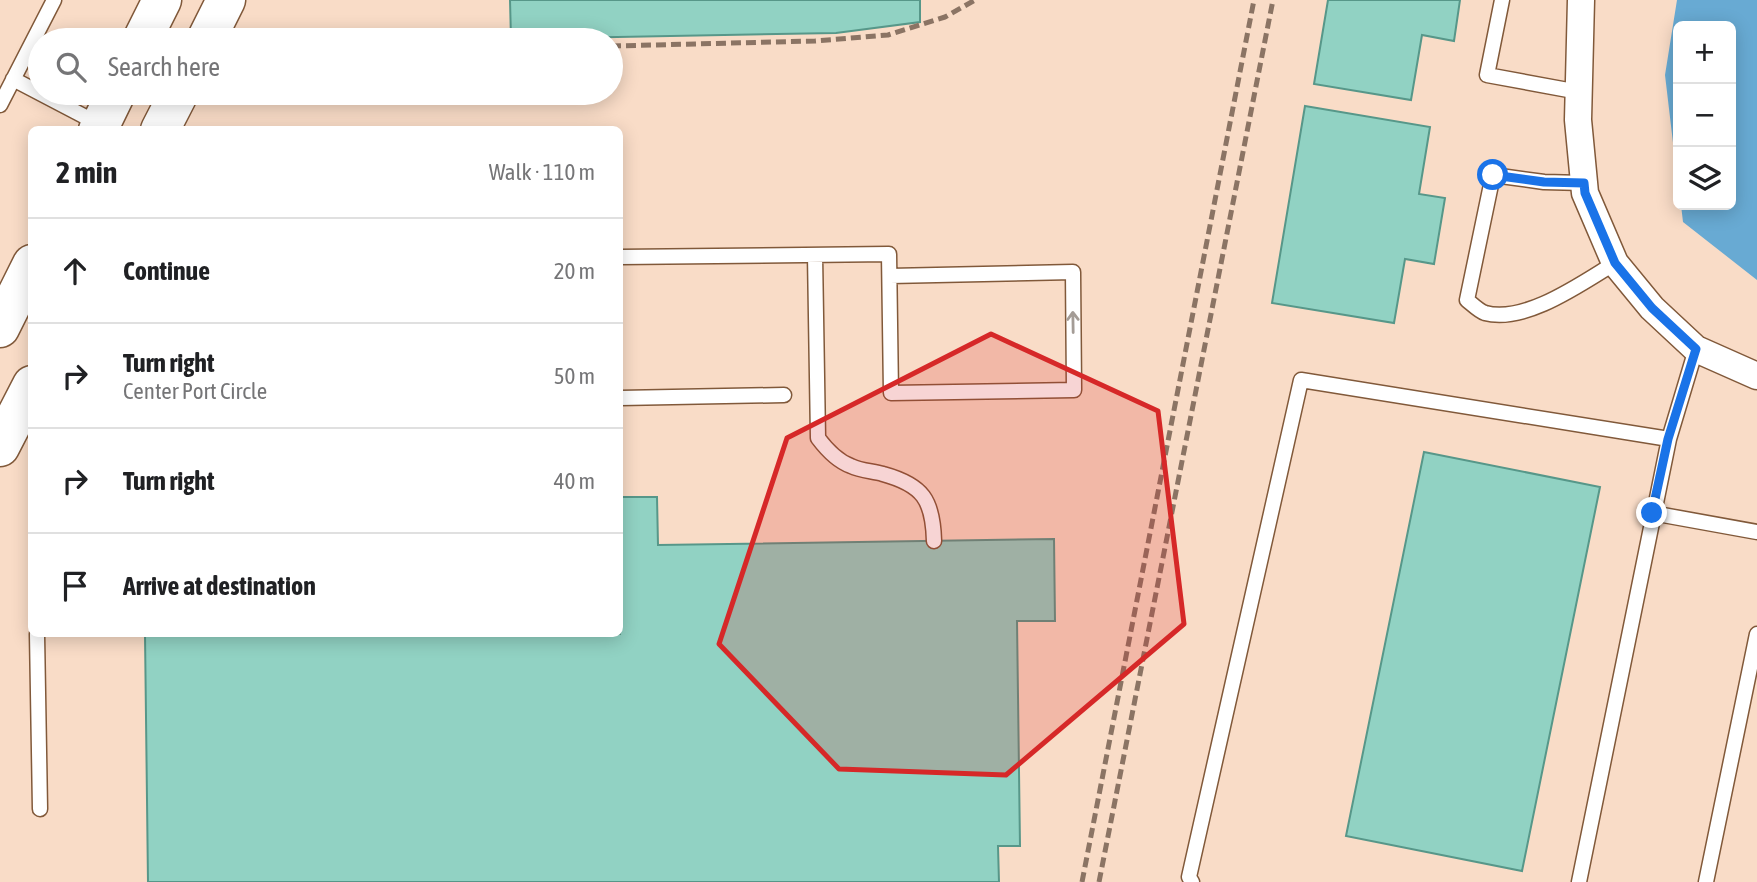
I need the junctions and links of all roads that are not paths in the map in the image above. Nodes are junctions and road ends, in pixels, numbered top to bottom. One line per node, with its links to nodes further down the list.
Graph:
1 (54, 0): 6 (lane)
2 (162, 0): 7 (street)
3 (226, 0): 8 (street)
4 (1502, 0): 12 (lane)
5 (1581, 0): 12 (street)
6 (39, 28)
7 (148, 28)
8 (211, 28)
9 (28, 50): 10 (lane)
10 (13, 79): 11 (lane); 15 (lane)
11 (28, 85)
12 (1579, 92): 18 (street)
13 (78, 105): 16 (lane)
14 (173, 105): 17 (street)
15 (0, 106)
16 (105, 116)
17 (162, 126)
18 (1584, 183): 21 (street); 21 (lane)
19 (815, 255): 20 (lane); 23 (lane); 34 (lane)
20 (623, 257)
21 (1615, 263): 25 (street)
22 (28, 272): 24 (street)
23 (890, 276): 23 (lane, one-way to 23)
24 (0, 328)
25 (1696, 349): 26 (street); 30 (lane)
26 (1757, 376)
27 (28, 393): 31 (street)
28 (784, 395): 29 (lane)
29 (623, 398)
30 (1668, 439): 32 (lane); 38 (lane)
31 (0, 447)
32 (1652, 513): 33 (lane); 39 (lane)
33 (1757, 532)
34 (934, 541)
35 (1757, 634): 40 (lane)
36 (37, 637): 37 (lane)
37 (40, 809)
38 (1192, 882)
39 (1579, 882)
40 (1706, 882)

